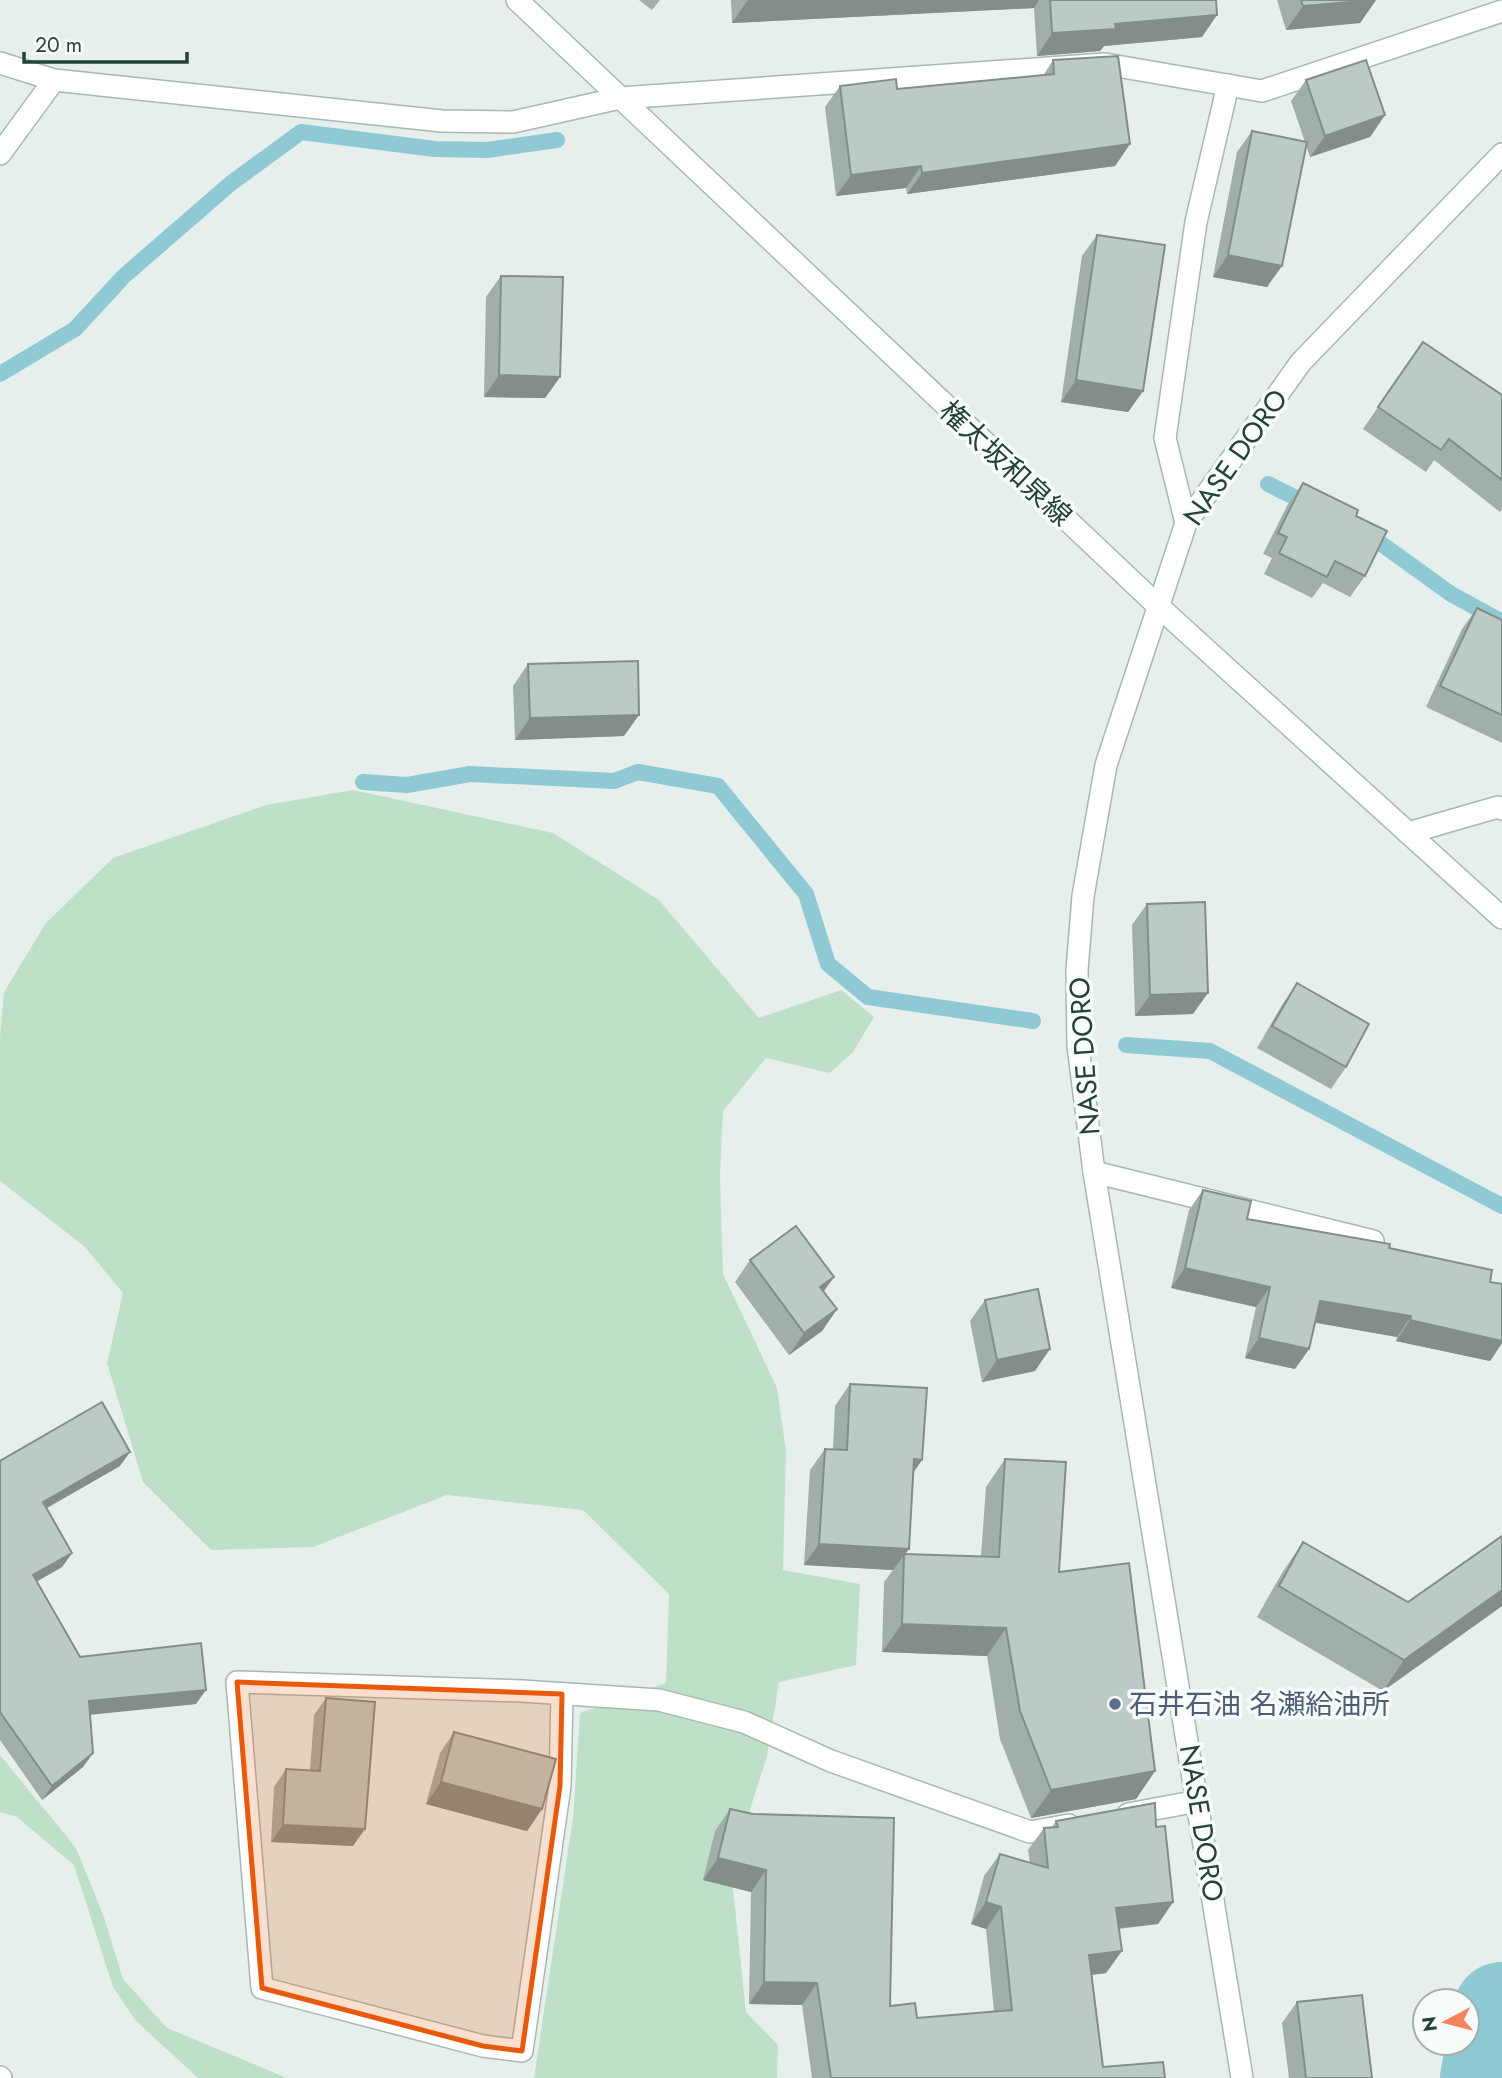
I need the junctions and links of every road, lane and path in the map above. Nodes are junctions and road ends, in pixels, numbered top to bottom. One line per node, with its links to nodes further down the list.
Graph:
1 (517, 0): 6 (street, 権太坂和泉線)
2 (1502, 11): 5 (street)
3 (0, 63): 4 (street)
4 (54, 80): 6 (street); 7 (street)
5 (1228, 85): 6 (street); 9 (street)
6 (620, 98): 10 (street, 権太坂和泉線)
7 (0, 154)
8 (1502, 154): 9 (street, NASE DORO)
9 (1186, 523): 10 (street, NASE DORO)
10 (1157, 605): 12 (street, 権太坂和泉線); 14 (street, NASE DORO)
11 (1502, 809): 12 (street)
12 (1408, 833): 13 (street, 権太坂和泉線)
13 (1502, 918)
14 (1094, 1172): 15 (street); 17 (street, NASE DORO)
15 (1373, 1241)
16 (562, 1694): 16 (street); 17 (street)
17 (1198, 1801): 18 (street, NASE DORO)
18 (1242, 2078)

